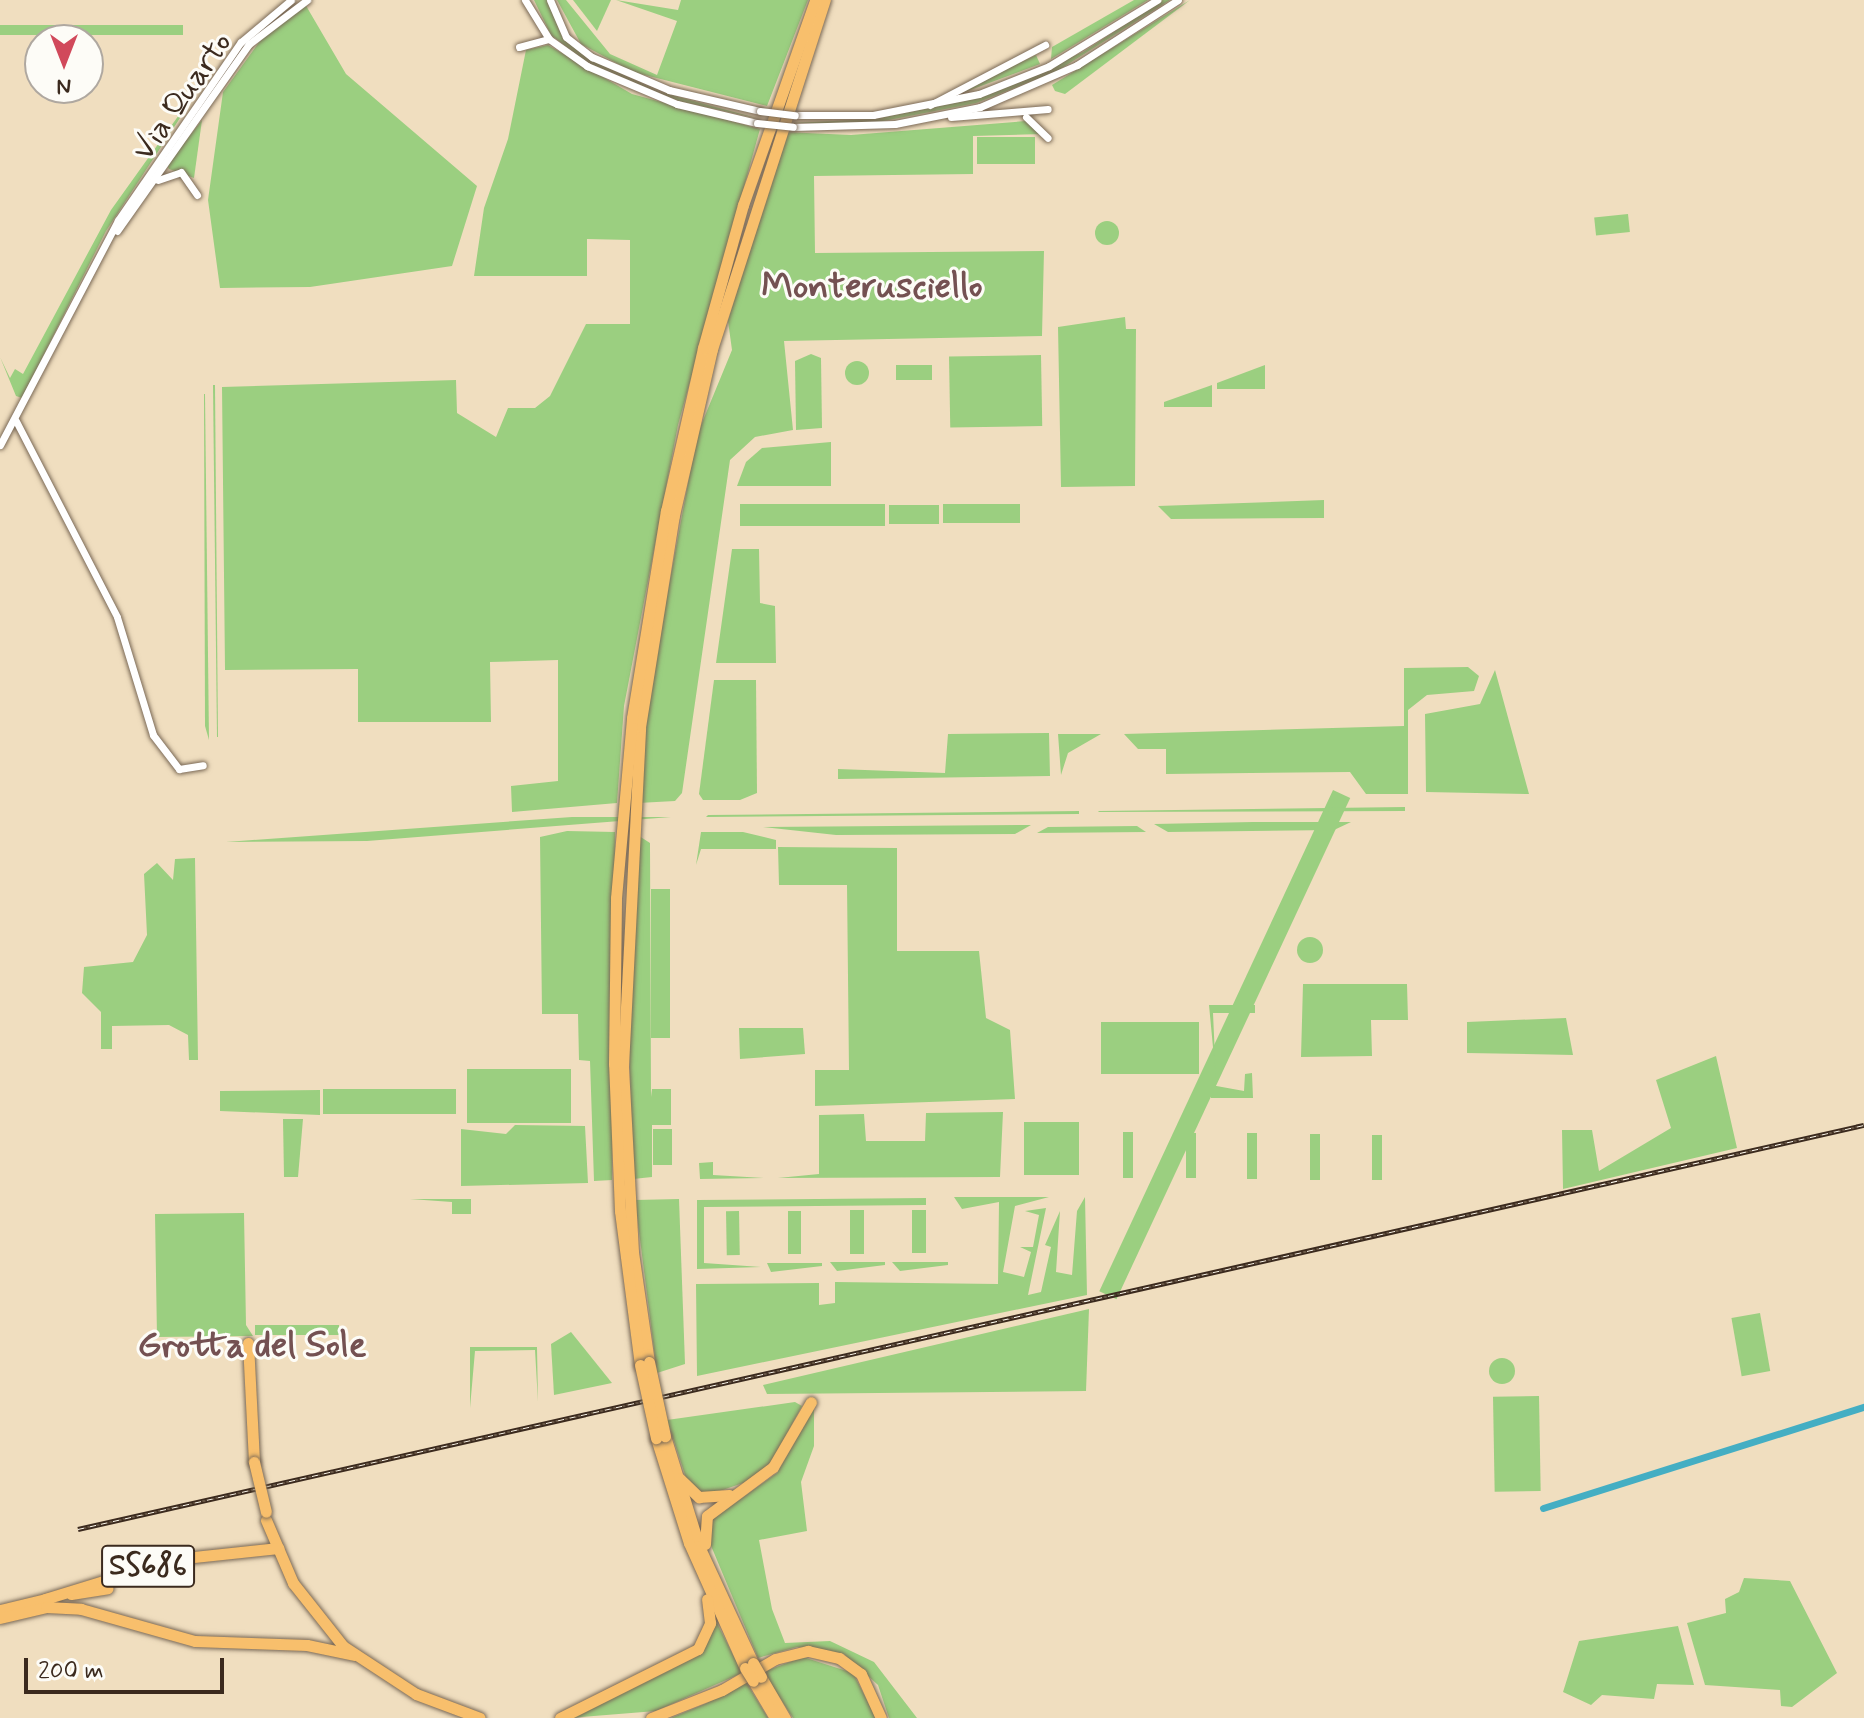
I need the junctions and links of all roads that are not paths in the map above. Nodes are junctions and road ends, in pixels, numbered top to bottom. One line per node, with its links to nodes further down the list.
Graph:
1 (291, 0): 19 (street, Via Quarto)
2 (307, 0): 17 (street, Via Quarto)
3 (525, 0): 9 (street)
4 (550, 0): 12 (street, bridge)
5 (815, 0): 23 (highway)
6 (825, 0): 23 (highway)
7 (1157, 0): 12 (street)
8 (1178, 0): 15 (street)
9 (549, 39): 11 (street); 15 (street, bridge)
10 (1045, 45): 12 (street)
11 (519, 47)
12 (928, 107)
13 (1048, 109): 14 (street)
14 (1016, 116): 15 (street); 16 (street)
15 (947, 117)
16 (1048, 138)
17 (152, 183): 18 (street); 19 (street, Via Quarto)
18 (197, 195)
19 (112, 235): 20 (street, Via Quarto)
20 (16, 421): 21 (street, Via Quarto); 22 (street)
21 (0, 445)
22 (203, 765)
23 (628, 799): 26 (highway, bridge)
24 (248, 1343): 29 (highway, SS686, bridge)
25 (811, 1402): 28 (highway)
26 (661, 1437): 27 (highway); 35 (highway)
27 (676, 1474): 28 (highway); 33 (highway)
28 (733, 1495): 33 (highway)
29 (266, 1516): 30 (highway, SS686); 31 (highway); 32 (highway, SS686)
30 (274, 1546): 31 (highway, SS686); 32 (highway, SS686); 36 (highway, SS686)
31 (256, 1547): 37 (highway, SS686)
32 (285, 1553): 36 (highway, SS686)
33 (705, 1560): 43 (highway)
34 (108, 1588): 37 (highway, SS686)
35 (708, 1590): 43 (highway); 48 (highway)
36 (307, 1598): 40 (highway, SS686)
37 (46, 1603): 38 (highway, SS686); 39 (highway, SS686); 41 (highway, SS686)
38 (0, 1610)
39 (0, 1618)
40 (324, 1620): 41 (highway); 42 (highway, SS686); 44 (highway, SS686)
41 (307, 1645): 42 (highway, SS686)
42 (354, 1655): 44 (highway, SS686)
43 (749, 1665): 45 (highway, bridge)
44 (374, 1667): 47 (highway, SS686)
45 (757, 1679): 50 (highway); 51 (highway)
46 (881, 1717): 49 (highway)
47 (480, 1718)
48 (560, 1718)
49 (651, 1718)
50 (775, 1718)
51 (785, 1718)

